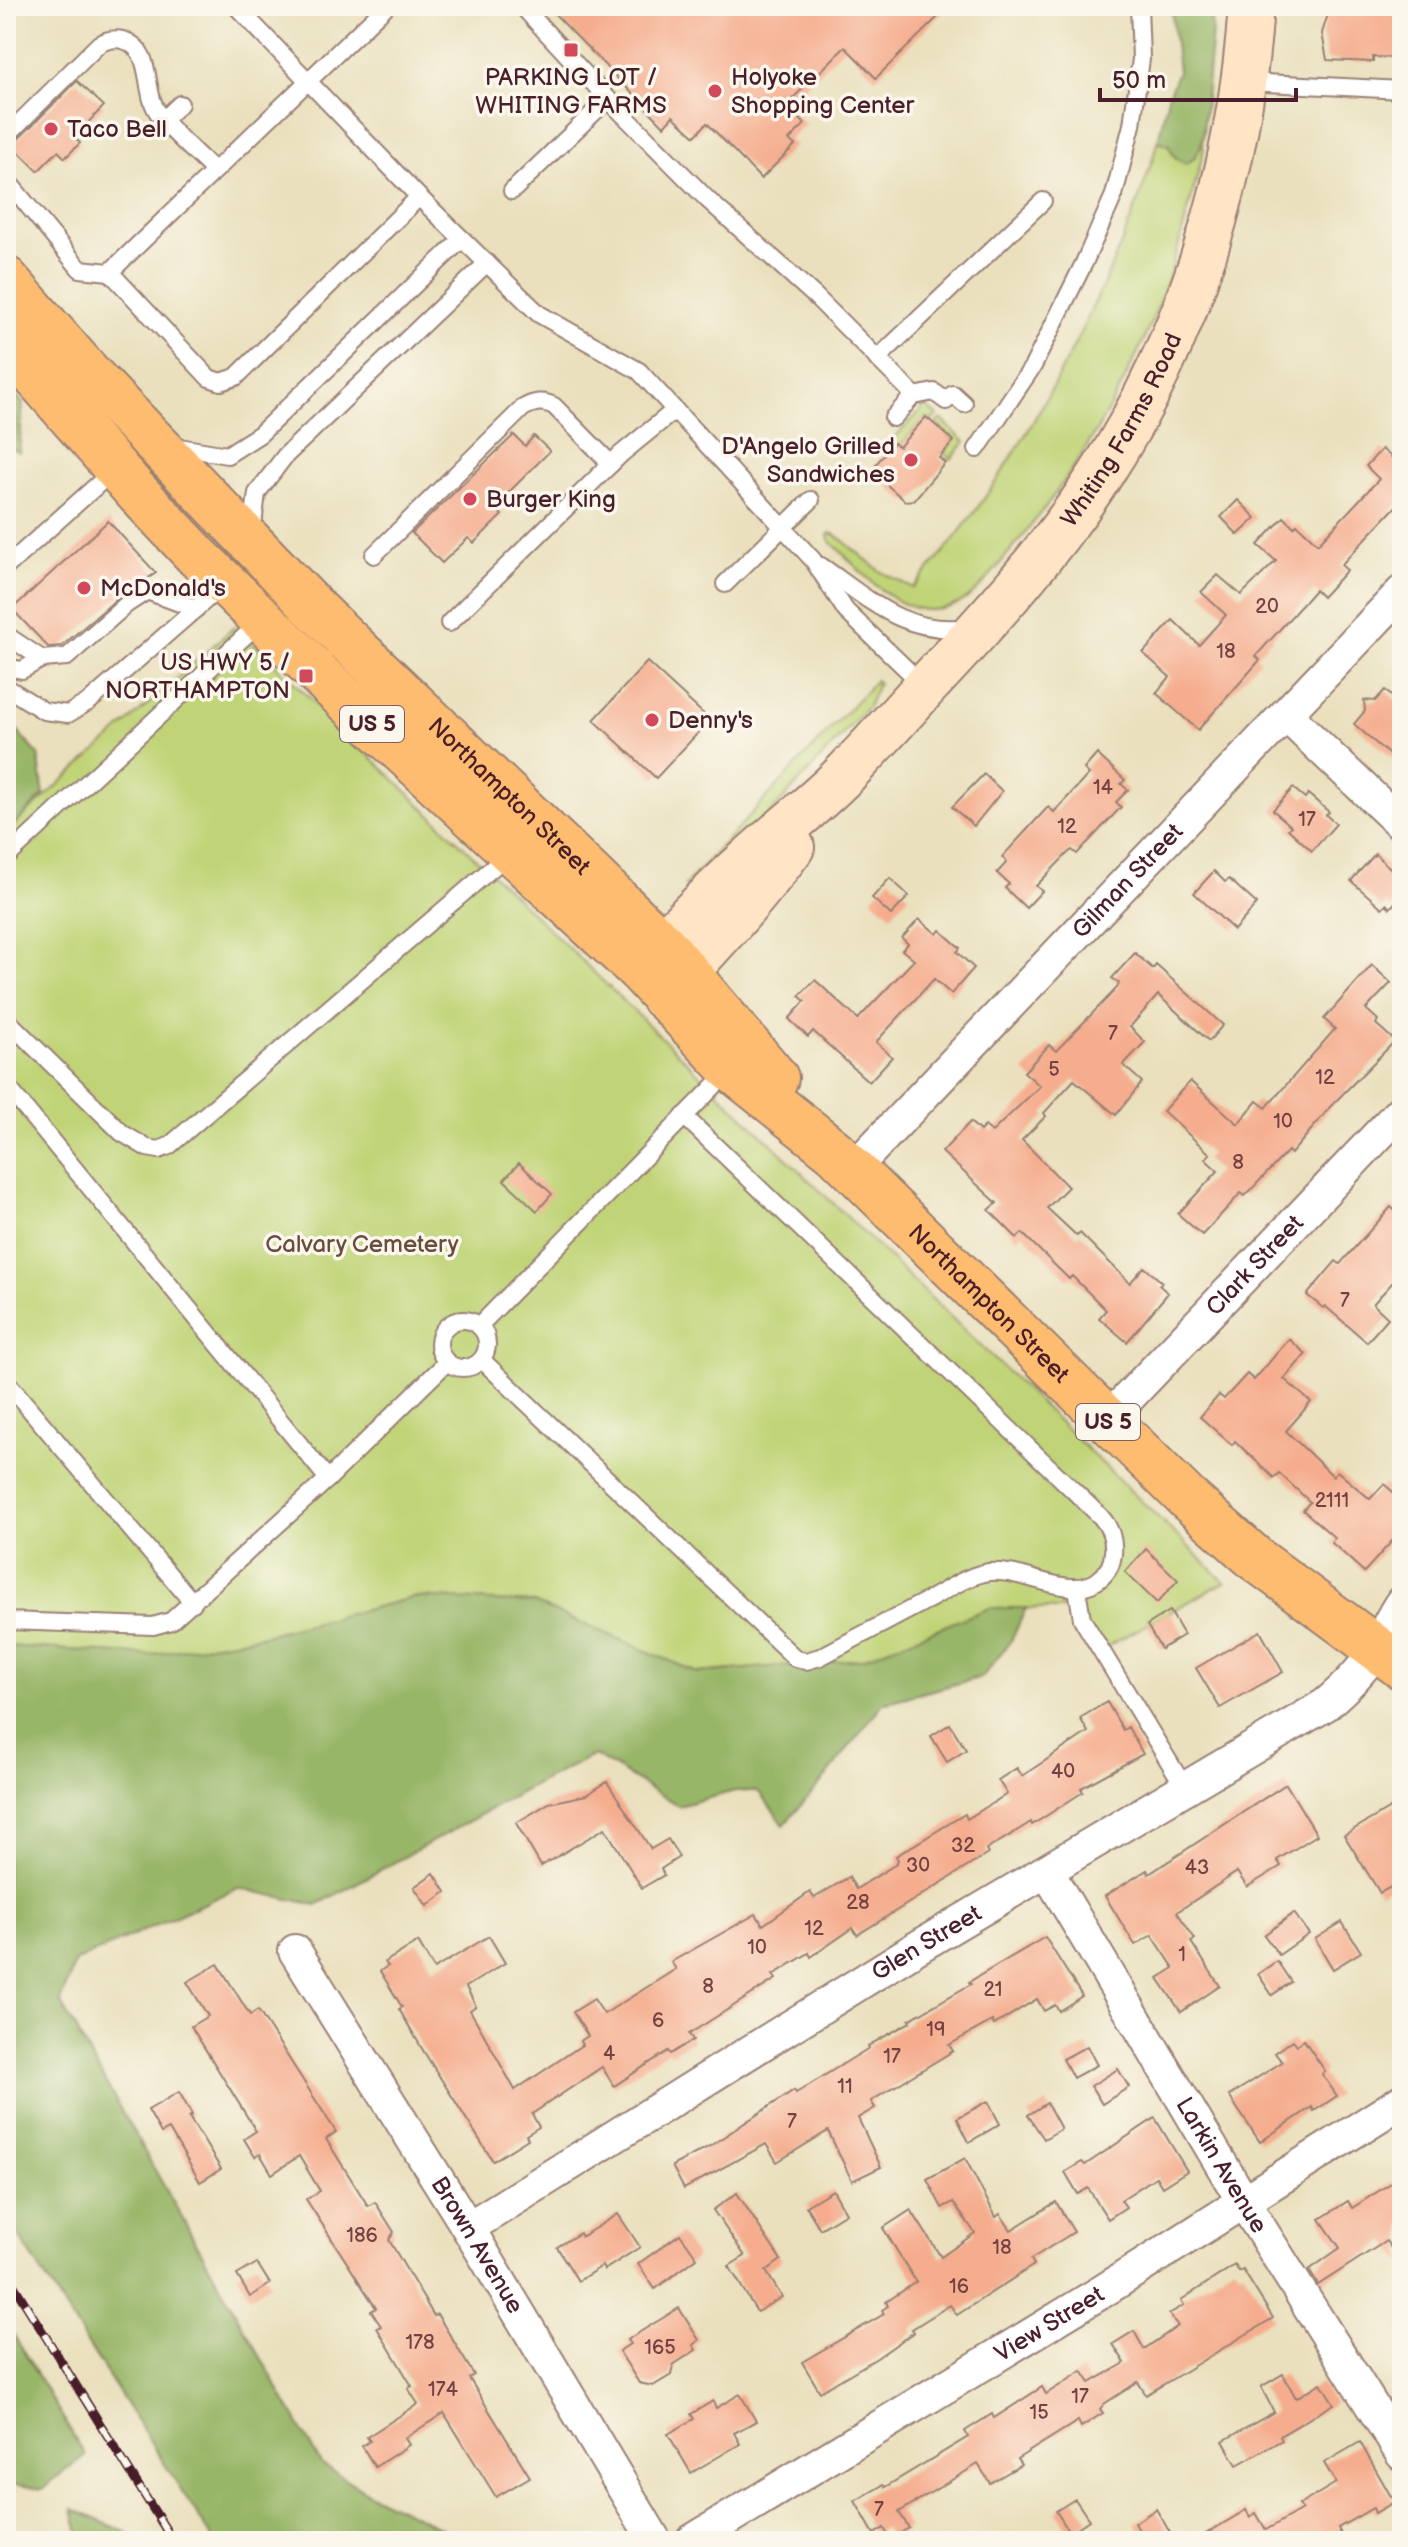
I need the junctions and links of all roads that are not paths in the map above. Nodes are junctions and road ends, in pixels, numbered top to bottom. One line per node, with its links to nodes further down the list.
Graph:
1 (236, 6): 6 (lane)
2 (386, 6): 6 (lane)
3 (522, 6): 9 (lane)
4 (1139, 6): 29 (lane)
5 (1251, 6): 7 (main road, Whiting Farms Road)
6 (308, 81): 13 (lane); 16 (lane)
7 (1243, 82): 8 (lane); 43 (main road, Whiting Farms Road)
8 (1402, 90)
9 (608, 99): 15 (lane); 23 (lane)
10 (180, 104): 11 (lane)
11 (164, 119): 12 (lane); 13 (lane)
12 (6, 136)
13 (214, 171): 20 (lane)
14 (6, 179): 20 (lane)
15 (512, 191)
16 (419, 197): 18 (lane); 20 (lane)
17 (1043, 201): 23 (lane)
18 (462, 239): 19 (lane); 28 (lane)
19 (487, 263): 26 (lane); 34 (lane)
20 (110, 272)
21 (6, 279): 28 (main road, Northampton Street / US 5)
22 (6, 343): 31 (main road, Northampton Street / US 5)
23 (877, 359): 24 (lane)
24 (914, 396): 25 (lane); 27 (lane)
25 (964, 404)
26 (675, 410): 30 (lane); 33 (lane)
27 (893, 418)
28 (156, 443): 34 (main road, Northampton Street / US 5)
29 (977, 449)
30 (611, 464): 35 (lane); 42 (lane)
31 (116, 469): 37 (lane); 40 (main road, Northampton Street / US 5); 50 (main road)
32 (811, 500): 33 (lane)
33 (783, 527): 36 (lane); 38 (lane)
34 (250, 543): 50 (main road, Northampton Street / US 5)
35 (374, 555)
36 (813, 560): 43 (lane); 48 (lane)
37 (6, 567)
38 (725, 584)
39 (1402, 592): 49 (street, Gilman Street)
40 (211, 596): 41 (main road, Northampton Street / US 5); 45 (lane); 47 (lane)
41 (262, 620): 52 (main road, Northampton Street / US 5); 53 (lane)
42 (449, 623)
43 (983, 625): 48 (main road, Whiting Farms Road)
44 (6, 635): 45 (lane)
45 (42, 659): 46 (lane)
46 (6, 667)
47 (6, 687)
48 (925, 687): 54 (main road, Whiting Farms Road)
49 (1286, 715): 51 (street); 60 (street, Gilman Street)
50 (436, 726): 54 (main road, Northampton Street / US 5)
51 (1402, 825)
52 (512, 851): 54 (main road, Northampton Street / US 5); 55 (lane)
53 (6, 858)
54 (663, 970): 56 (main road, Northampton Street / US 5); 60 (main road, Northampton Street / US 5)
55 (6, 1019)
56 (731, 1069): 59 (lane); 60 (main road, Northampton Street / US 5)
57 (6, 1085): 66 (lane)
58 (1402, 1110): 65 (street, Clark Street)
59 (684, 1116): 61 (lane); 67 (lane)
60 (844, 1160): 65 (main road, Northampton Street / US 5)
61 (479, 1326): 62 (lane); 63 (lane)
62 (482, 1360): 63 (lane); 67 (lane)
63 (447, 1362): 66 (lane)
64 (6, 1381): 69 (lane)
65 (1107, 1420): 71 (main road, Northampton Street / US 5)
66 (328, 1479): 69 (lane)
67 (1077, 1588): 72 (lane)
68 (1402, 1602): 71 (street, Glen Street)
69 (193, 1603): 70 (lane)
70 (6, 1621)
71 (1389, 1658): 72 (street, Glen Street)
72 (1185, 1788): 73 (street, Glen Street)
73 (1047, 1871): 76 (street, Larkin Avenue); 77 (street, Glen Street)
74 (295, 1951): 77 (street, Brown Avenue)
75 (1402, 2101): 76 (street, View Street)
76 (1243, 2201): 78 (street, Larkin Avenue); 80 (street, View Street)
77 (468, 2228): 79 (street, Brown Avenue)
78 (1402, 2454)
79 (655, 2541)
80 (692, 2541)

